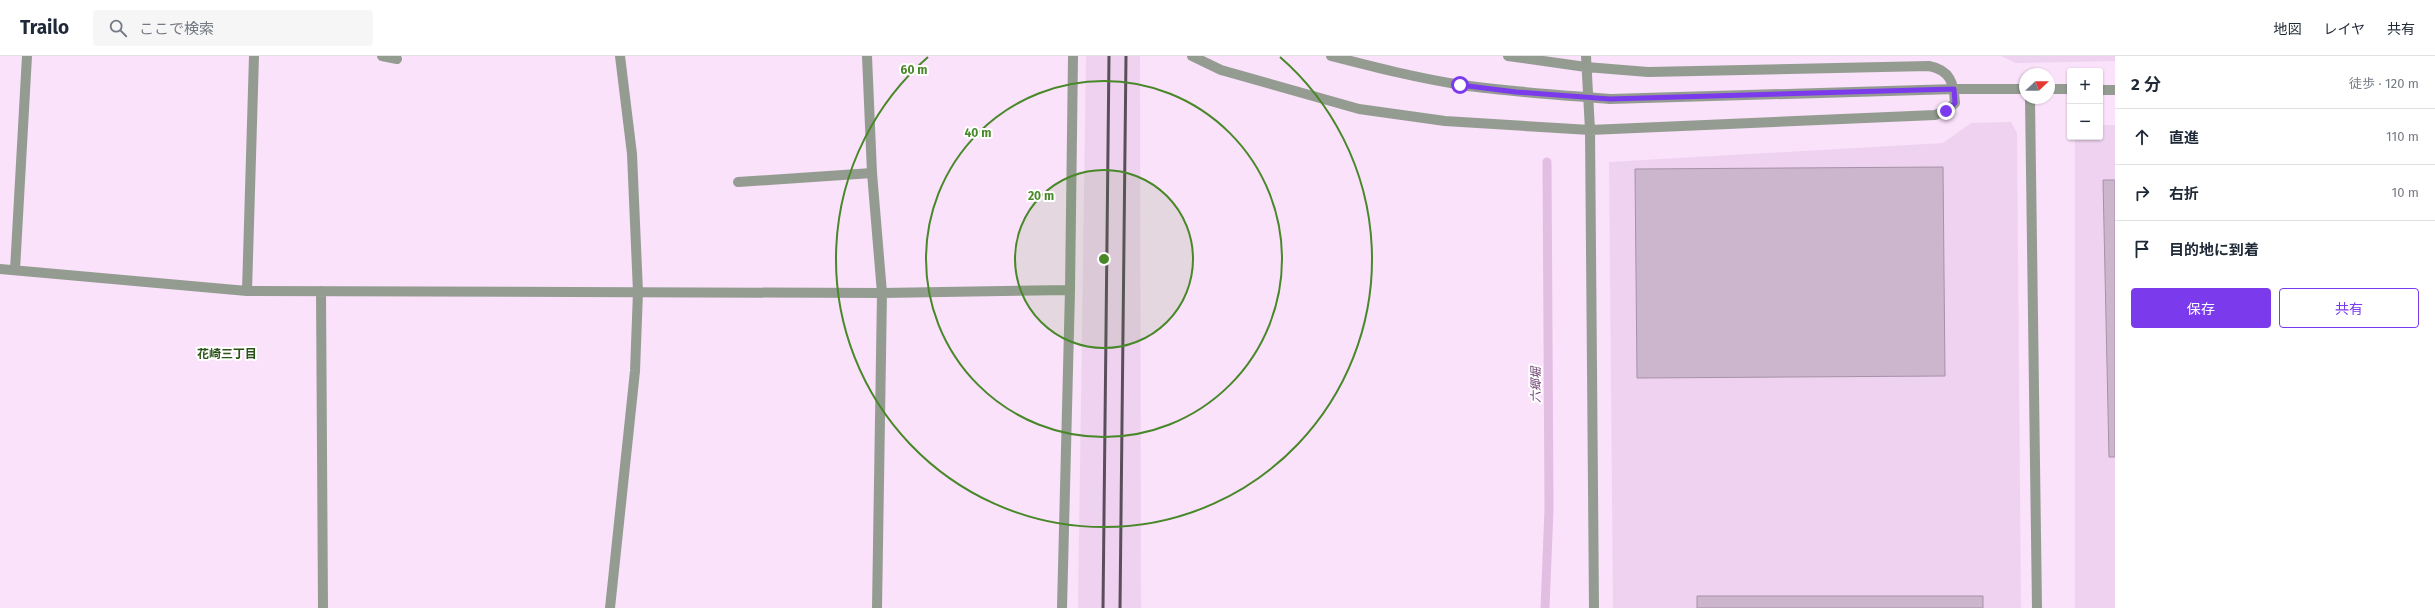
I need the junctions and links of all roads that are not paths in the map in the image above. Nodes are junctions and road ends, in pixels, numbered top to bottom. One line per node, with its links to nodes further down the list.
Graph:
1 (27, 56): 24 (street)
2 (254, 56): 26 (street)
3 (382, 56): 11 (street)
4 (620, 56): 28 (street)
5 (867, 56): 21 (street)
6 (1073, 56): 25 (street)
7 (1192, 56): 20 (street)
8 (1331, 56): 13 (street, bridge)
9 (1512, 56): 12 (street)
10 (1586, 56): 12 (street)
11 (397, 59)
12 (1586, 67): 13 (street); 20 (street)
13 (1954, 89): 14 (street); 20 (street)
14 (2019, 89)
15 (2055, 89): 16 (street)
16 (2067, 89)
17 (2103, 90): 18 (street)
18 (2115, 90)
19 (2030, 104): 35 (street)
20 (1590, 130): 34 (street)
21 (872, 173): 22 (street); 29 (street)
22 (738, 182)
23 (0, 269): 24 (street)
24 (14, 270): 26 (street)
25 (1070, 290): 29 (street); 33 (street)
26 (247, 291): 27 (street)
27 (321, 291): 28 (street); 30 (street)
28 (638, 292): 29 (street); 31 (street)
29 (882, 293): 32 (street)
30 (323, 608)
31 (610, 608)
32 (877, 608)
33 (1062, 608)
34 (1594, 608)
35 (2037, 608)

